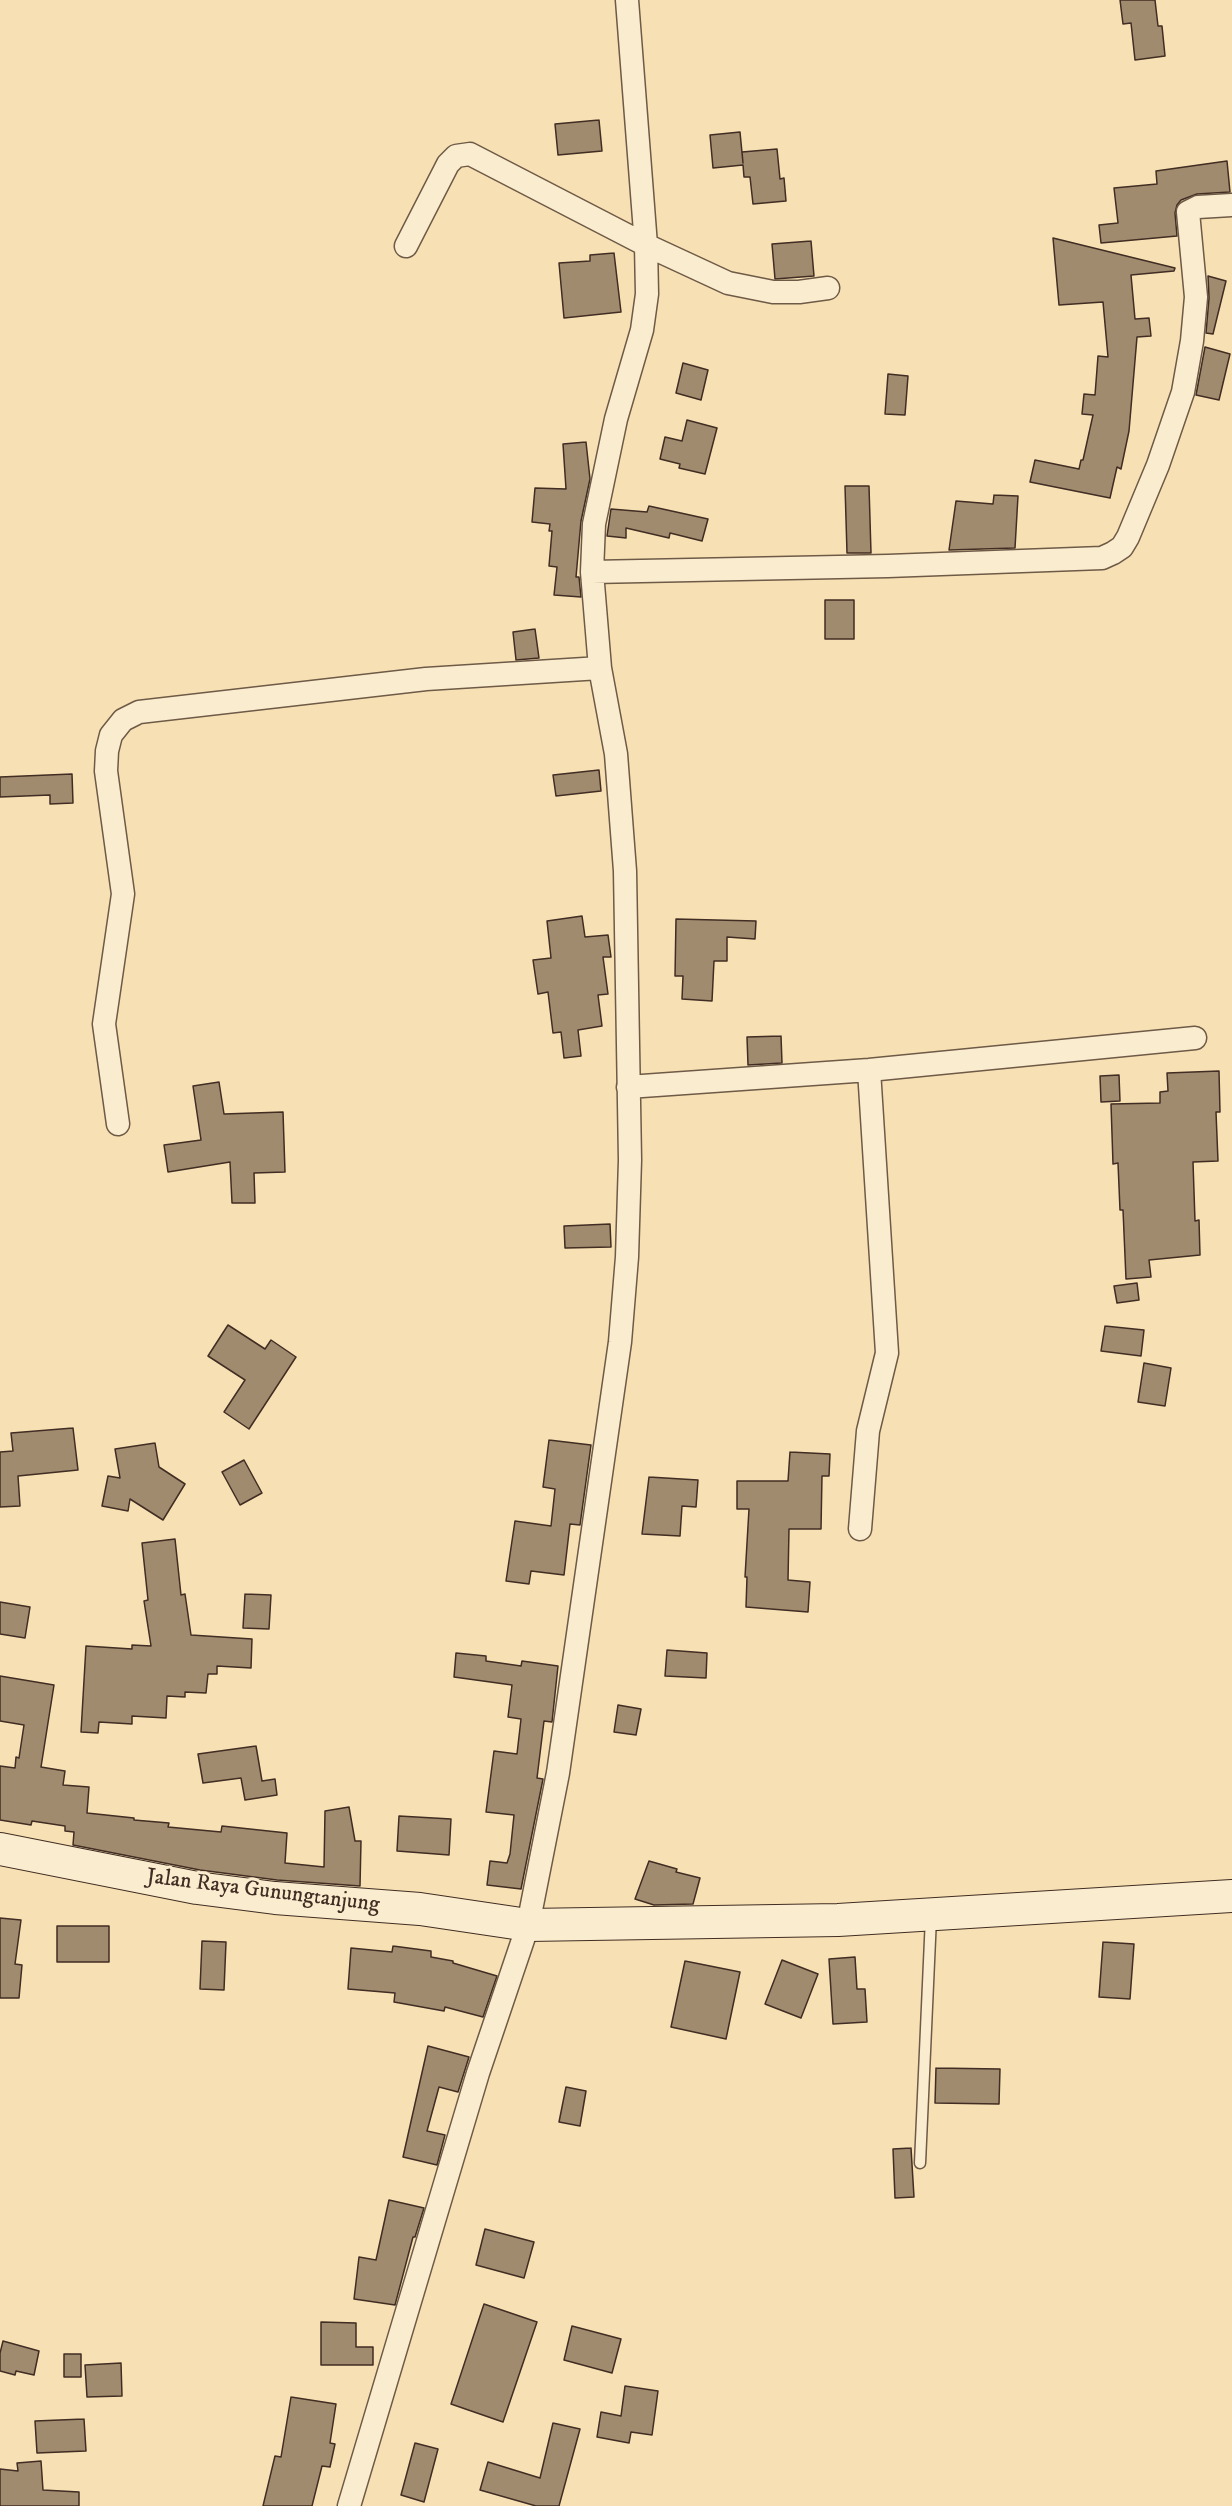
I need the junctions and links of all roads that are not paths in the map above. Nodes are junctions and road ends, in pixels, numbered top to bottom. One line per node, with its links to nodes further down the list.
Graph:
1 (627, 0): 3 (street)
2 (1232, 205): 6 (street)
3 (646, 245): 4 (street); 5 (street); 6 (street)
4 (406, 246)
5 (828, 288)
6 (592, 572): 7 (street)
7 (600, 668): 10 (street); 11 (street)
8 (1195, 1038): 9 (street)
9 (869, 1070): 10 (street); 12 (street)
10 (628, 1088): 16 (street)
11 (118, 1124)
12 (860, 1529)
13 (0, 1849): 16 (main road, Jalan Raya Gunungtanjung)
14 (1232, 1896): 15 (main road, Jalan Raya Gunungtanjung)
15 (931, 1914): 16 (main road, Jalan Raya Gunungtanjung); 17 (lane)
16 (528, 1925): 18 (street)
17 (920, 2163)
18 (349, 2506)

